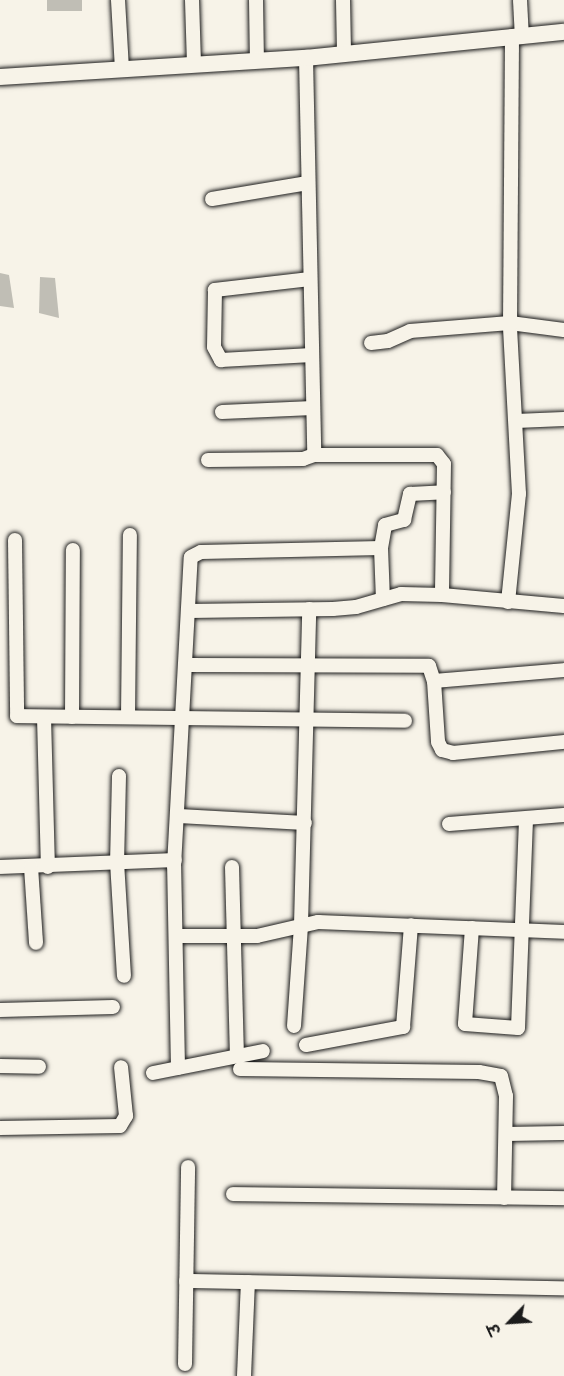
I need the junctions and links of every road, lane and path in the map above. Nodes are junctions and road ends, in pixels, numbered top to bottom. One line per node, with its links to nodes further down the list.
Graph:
1 (118, 0): 12 (street)
2 (192, 0): 11 (street)
3 (256, 0): 10 (street)
4 (343, 0): 8 (street)
5 (520, 0): 7 (street)
6 (564, 32): 7 (street)
7 (517, 35): 8 (street); 17 (street)
8 (344, 54): 9 (street)
9 (306, 58): 10 (street); 14 (street)
10 (257, 61): 11 (street)
11 (194, 65): 12 (street)
12 (122, 69): 13 (street)
13 (0, 77)
14 (308, 183): 15 (street); 16 (street)
15 (212, 199)
16 (310, 279): 20 (street); 20 (street)
17 (510, 323): 18 (street); 19 (street); 24 (street)
18 (564, 330)
19 (371, 343)
20 (312, 354): 21 (street)
21 (313, 408): 22 (street); 25 (street)
22 (222, 412)
23 (564, 419): 24 (street)
24 (516, 421): 34 (street)
25 (314, 455): 26 (street); 27 (street)
26 (208, 460)
27 (444, 492): 30 (street); 32 (street)
28 (130, 535): 44 (street)
29 (15, 540): 42 (street)
30 (381, 548): 33 (street); 37 (street)
31 (73, 550): 43 (street)
32 (442, 595): 33 (street); 34 (street)
33 (383, 599): 36 (street)
34 (508, 602): 35 (street)
35 (564, 606)
36 (309, 609): 37 (street); 39 (street)
37 (189, 611): 38 (street)
38 (187, 665): 39 (street); 45 (street)
39 (309, 666): 41 (street); 46 (street)
40 (564, 670): 41 (street)
41 (434, 681): 48 (street)
42 (44, 717): 43 (street); 59 (street)
43 (72, 717): 44 (street)
44 (128, 717): 45 (street)
45 (184, 717): 46 (street); 51 (street)
46 (308, 719): 47 (street); 53 (street)
47 (405, 721)
48 (564, 742)
49 (119, 776): 56 (street)
50 (564, 815): 52 (street)
51 (179, 816): 53 (street); 55 (street)
52 (526, 819): 54 (street); 64 (street)
53 (305, 823): 61 (street)
54 (449, 824)
55 (175, 860): 56 (street); 66 (street)
56 (117, 862): 59 (street); 69 (street)
57 (0, 867): 58 (street)
58 (31, 867): 59 (street); 68 (street)
59 (48, 867)
60 (232, 867): 67 (street)
61 (301, 925): 62 (street); 67 (street); 72 (street)
62 (411, 925): 63 (street); 73 (street)
63 (472, 928): 64 (street); 64 (street)
64 (523, 930): 65 (street)
65 (564, 932)
66 (178, 936): 67 (street); 79 (street)
67 (232, 936): 75 (street)
68 (36, 944)
69 (124, 976)
70 (113, 1007): 71 (street)
71 (0, 1010)
72 (294, 1026)
73 (306, 1045)
74 (263, 1051): 75 (street)
75 (239, 1063): 79 (street); 83 (street)
76 (0, 1066): 77 (street)
77 (39, 1066)
78 (121, 1067): 81 (street)
79 (178, 1068): 80 (street)
80 (153, 1072)
81 (0, 1128)
82 (564, 1132): 83 (street)
83 (506, 1134): 86 (street)
84 (188, 1167): 88 (street)
85 (233, 1194): 86 (street)
86 (504, 1198): 87 (street)
87 (564, 1198)
88 (186, 1281): 89 (street); 91 (street)
89 (249, 1282): 90 (street); 92 (street)
90 (564, 1288)
91 (185, 1364)
92 (244, 1376)

